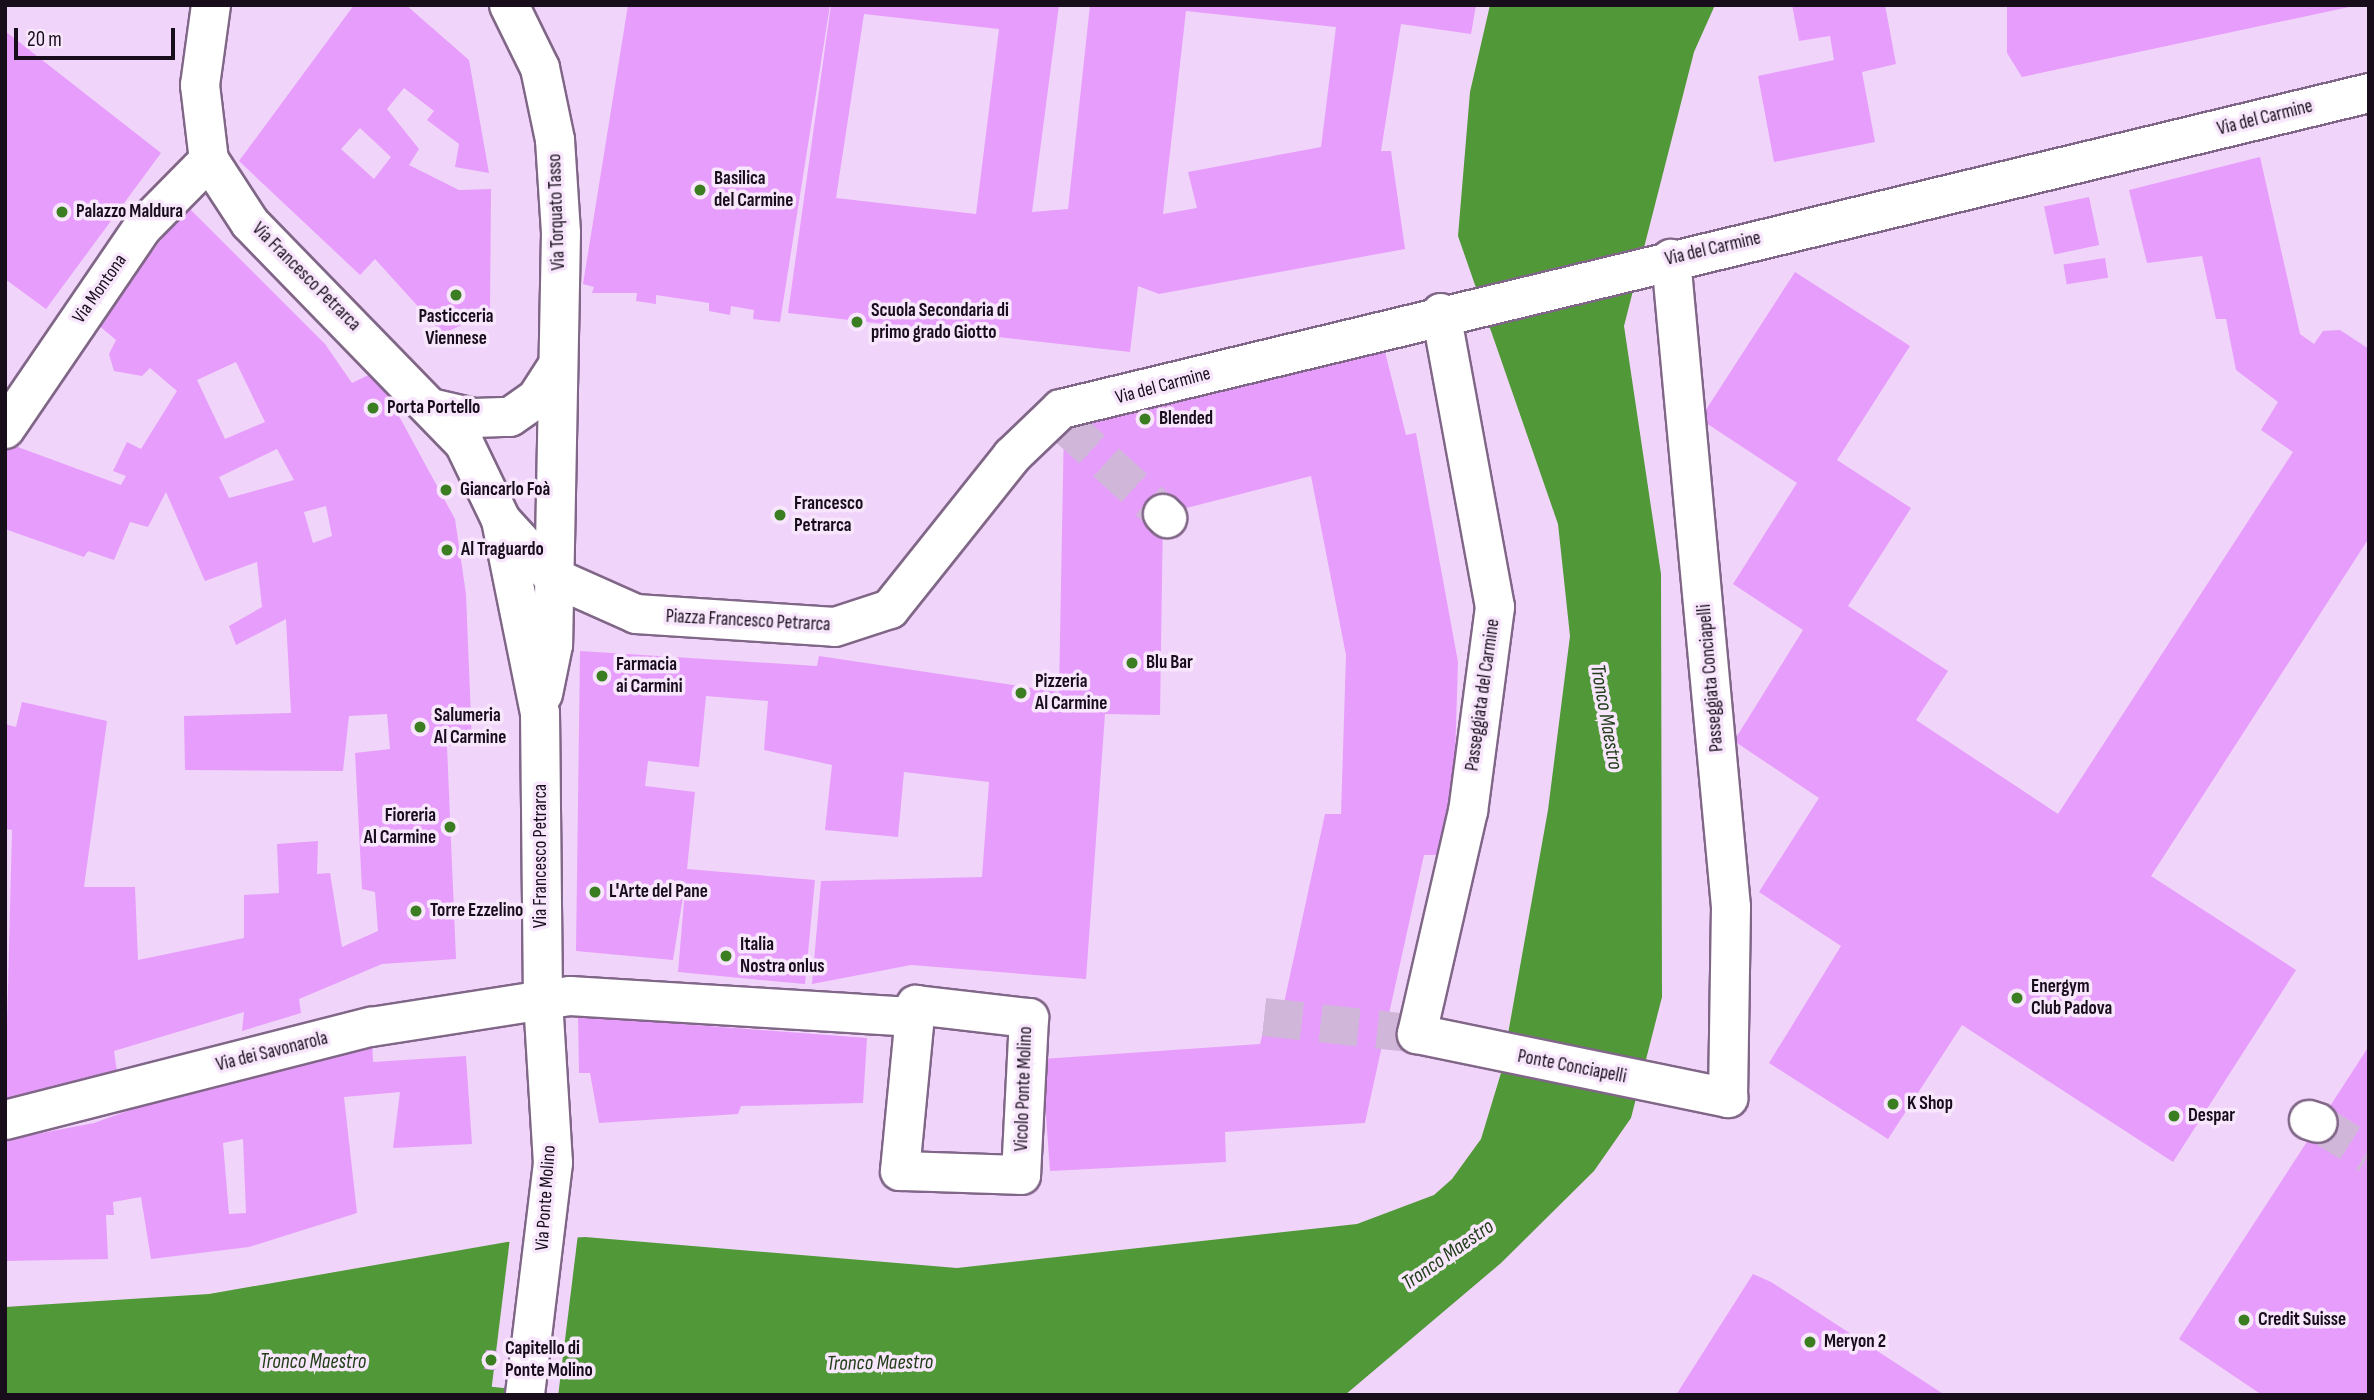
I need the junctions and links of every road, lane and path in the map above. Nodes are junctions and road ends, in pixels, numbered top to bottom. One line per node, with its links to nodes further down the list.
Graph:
1 (211, 5): 4 (street, Via Francesco Petrarca)
2 (509, 6): 7 (street, Via Torquato Tasso)
3 (2369, 93): 5 (street, Via del Carmine)
4 (209, 160): 8 (street, Via Francesco Petrarca); 11 (street, Via Montona)
5 (1657, 262): 6 (street, Via del Carmine); 18 (street, Passeggiata Conciapelli)
6 (1454, 311): 9 (street, Via del Carmine); 17 (street, Passeggiata del Carmine)
7 (556, 367): 8 (street); 10 (street, Via Torquato Tasso)
8 (436, 408): 12 (street, Via Francesco Petrarca)
9 (1061, 418): 13 (street, Piazza Francesco Petrarca)
10 (555, 424): 13 (street, Via Francesco Petrarca)
11 (5, 429)
12 (501, 520): 13 (street, Piazza Francesco Petrarca); 14 (street, Via Francesco Petrarca)
13 (553, 577): 14 (street, Via Francesco Petrarca)
14 (540, 713): 15 (street, Via Francesco Petrarca)
15 (543, 1000): 16 (street, Vicolo Ponte Molino); 19 (street, Via dei Savonarola); 20 (street, Via Ponte Molino)
16 (915, 1014): 16 (street, Vicolo Ponte Molino)
17 (1417, 1034): 18 (street, Ponte Conciapelli)
18 (1728, 1098)
19 (5, 1119)
20 (525, 1395)

